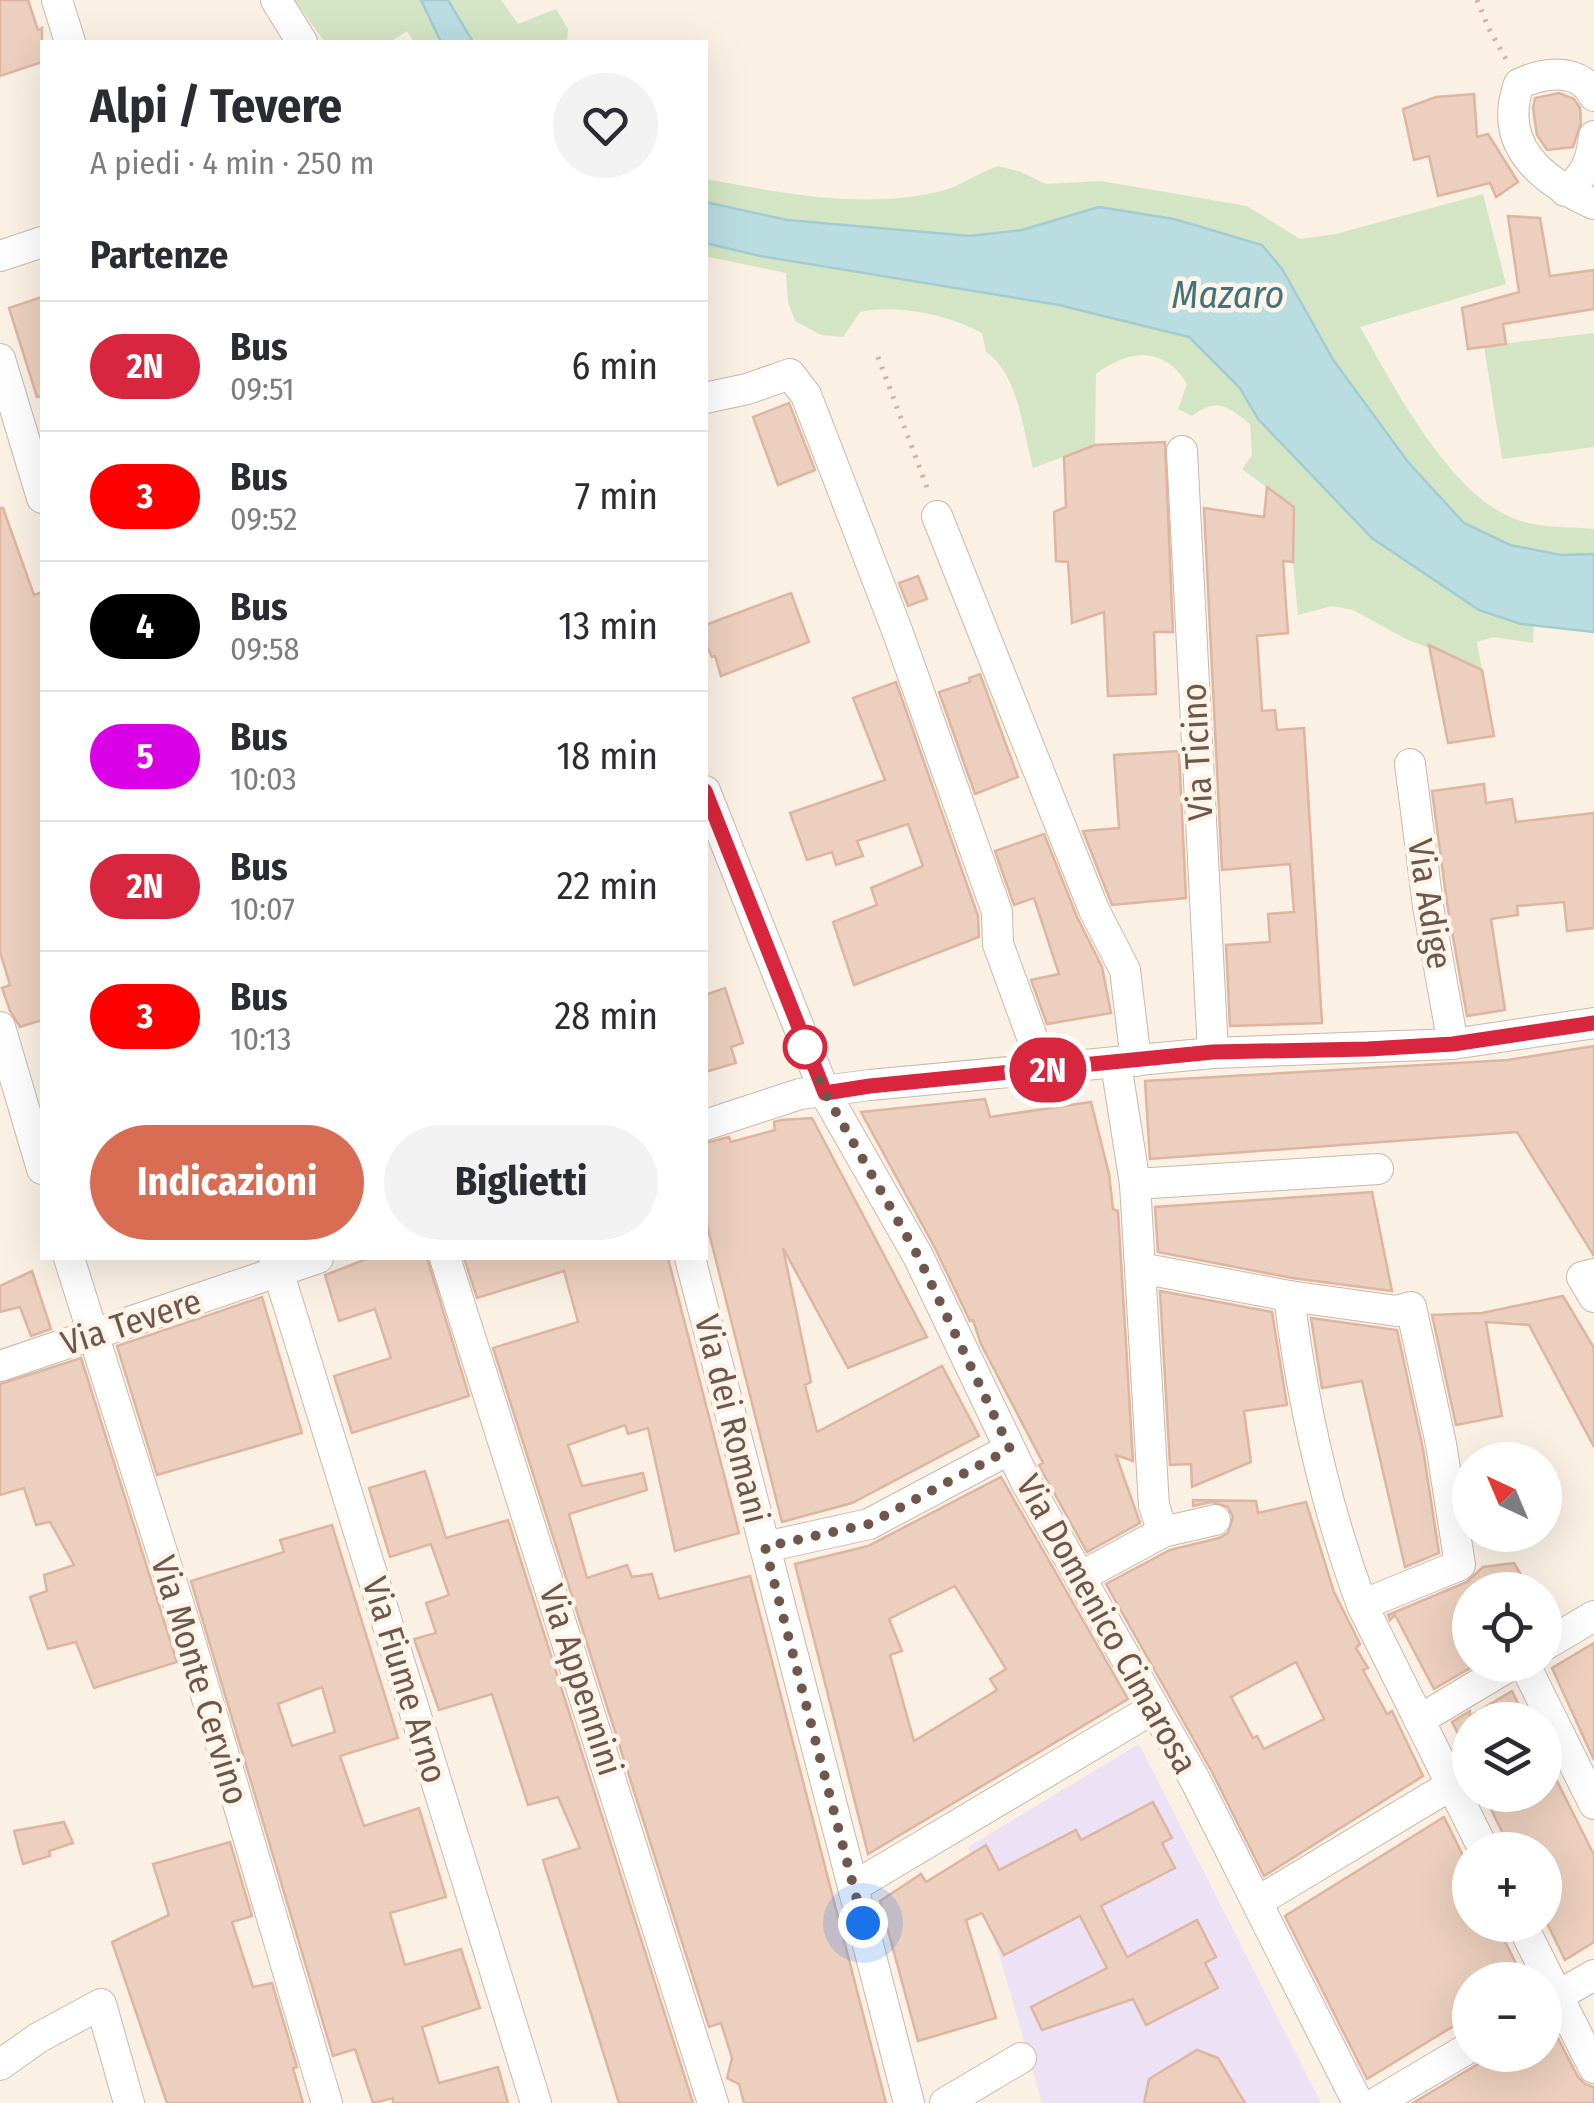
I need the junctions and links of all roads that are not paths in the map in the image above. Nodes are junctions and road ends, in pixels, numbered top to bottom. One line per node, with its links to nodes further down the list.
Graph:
1 (57, 0): 3 (street)
2 (276, 0): 4 (street)
3 (69, 40)
4 (301, 40)
5 (1594, 96): 7 (street)
6 (1594, 136): 7 (street)
7 (1565, 191): 8 (street)
8 (1594, 204)
9 (40, 243): 10 (street)
10 (0, 256)
11 (0, 359): 14 (street)
12 (708, 397): 23 (street)
13 (1182, 450): 21 (street, Via Ticino)
14 (40, 491)
15 (938, 516): 22 (street)
16 (1410, 764): 20 (street, Via Adige)
17 (708, 799): 24 (street, Via Domenico Cimarosa)
18 (1594, 1023): 20 (street)
19 (0, 1027): 26 (street)
20 (1453, 1044): 21 (street)
21 (1213, 1052): 22 (street)
22 (1126, 1063): 23 (street); 28 (street)
23 (1044, 1070): 24 (street)
24 (825, 1093): 25 (street); 40 (street, Via Domenico Cimarosa)
25 (708, 1123)
26 (40, 1162)
27 (1378, 1169): 28 (street)
28 (1135, 1184): 34 (street)
29 (70, 1260): 38 (street, Via Monte Cervino)
30 (306, 1260): 33 (street, Via Tevere)
31 (446, 1260): 66 (street, Via Appennini)
32 (691, 1260): 43 (street, Via dei Romani)
33 (276, 1265): 38 (street, Via Tevere); 65 (street, Via Fiume Arno)
34 (1140, 1268): 36 (street); 42 (street)
35 (1594, 1274): 37 (street)
36 (1289, 1296): 45 (street); 45 (street)
37 (1594, 1297)
38 (92, 1335): 39 (street, Via Tevere); 64 (street, Via Monte Cervino)
39 (0, 1366)
40 (1010, 1449): 43 (street); 44 (street, Via Domenico Cimarosa)
41 (1215, 1520): 42 (street)
42 (1163, 1532): 44 (street)
43 (765, 1547): 54 (street, Via dei Romani)
44 (1080, 1578): 50 (street, Via Domenico Cimarosa)
45 (1362, 1605): 51 (street)
46 (1594, 1616): 47 (street)
47 (1562, 1635)
48 (1483, 1682): 51 (street)
49 (1533, 1682): 53 (street)
50 (1154, 1708): 54 (street); 55 (street, Via Domenico Cimarosa)
51 (1419, 1720): 52 (street)
52 (1452, 1785): 55 (street)
53 (1594, 1804)
54 (854, 1887): 67 (street, Via dei Romani)
55 (1257, 1902): 69 (street, Via Domenico Cimarosa)
56 (1594, 1974): 57 (street)
57 (1562, 1993)
58 (1562, 2017): 62 (street)
59 (1021, 2058): 68 (street)
60 (1452, 2059): 70 (street)
61 (0, 2065): 63 (street)
62 (1594, 2068)
63 (129, 2103)
64 (327, 2103)
65 (536, 2103)
66 (713, 2103)
67 (909, 2103)
68 (945, 2103)
69 (1358, 2103)
70 (1376, 2103)

